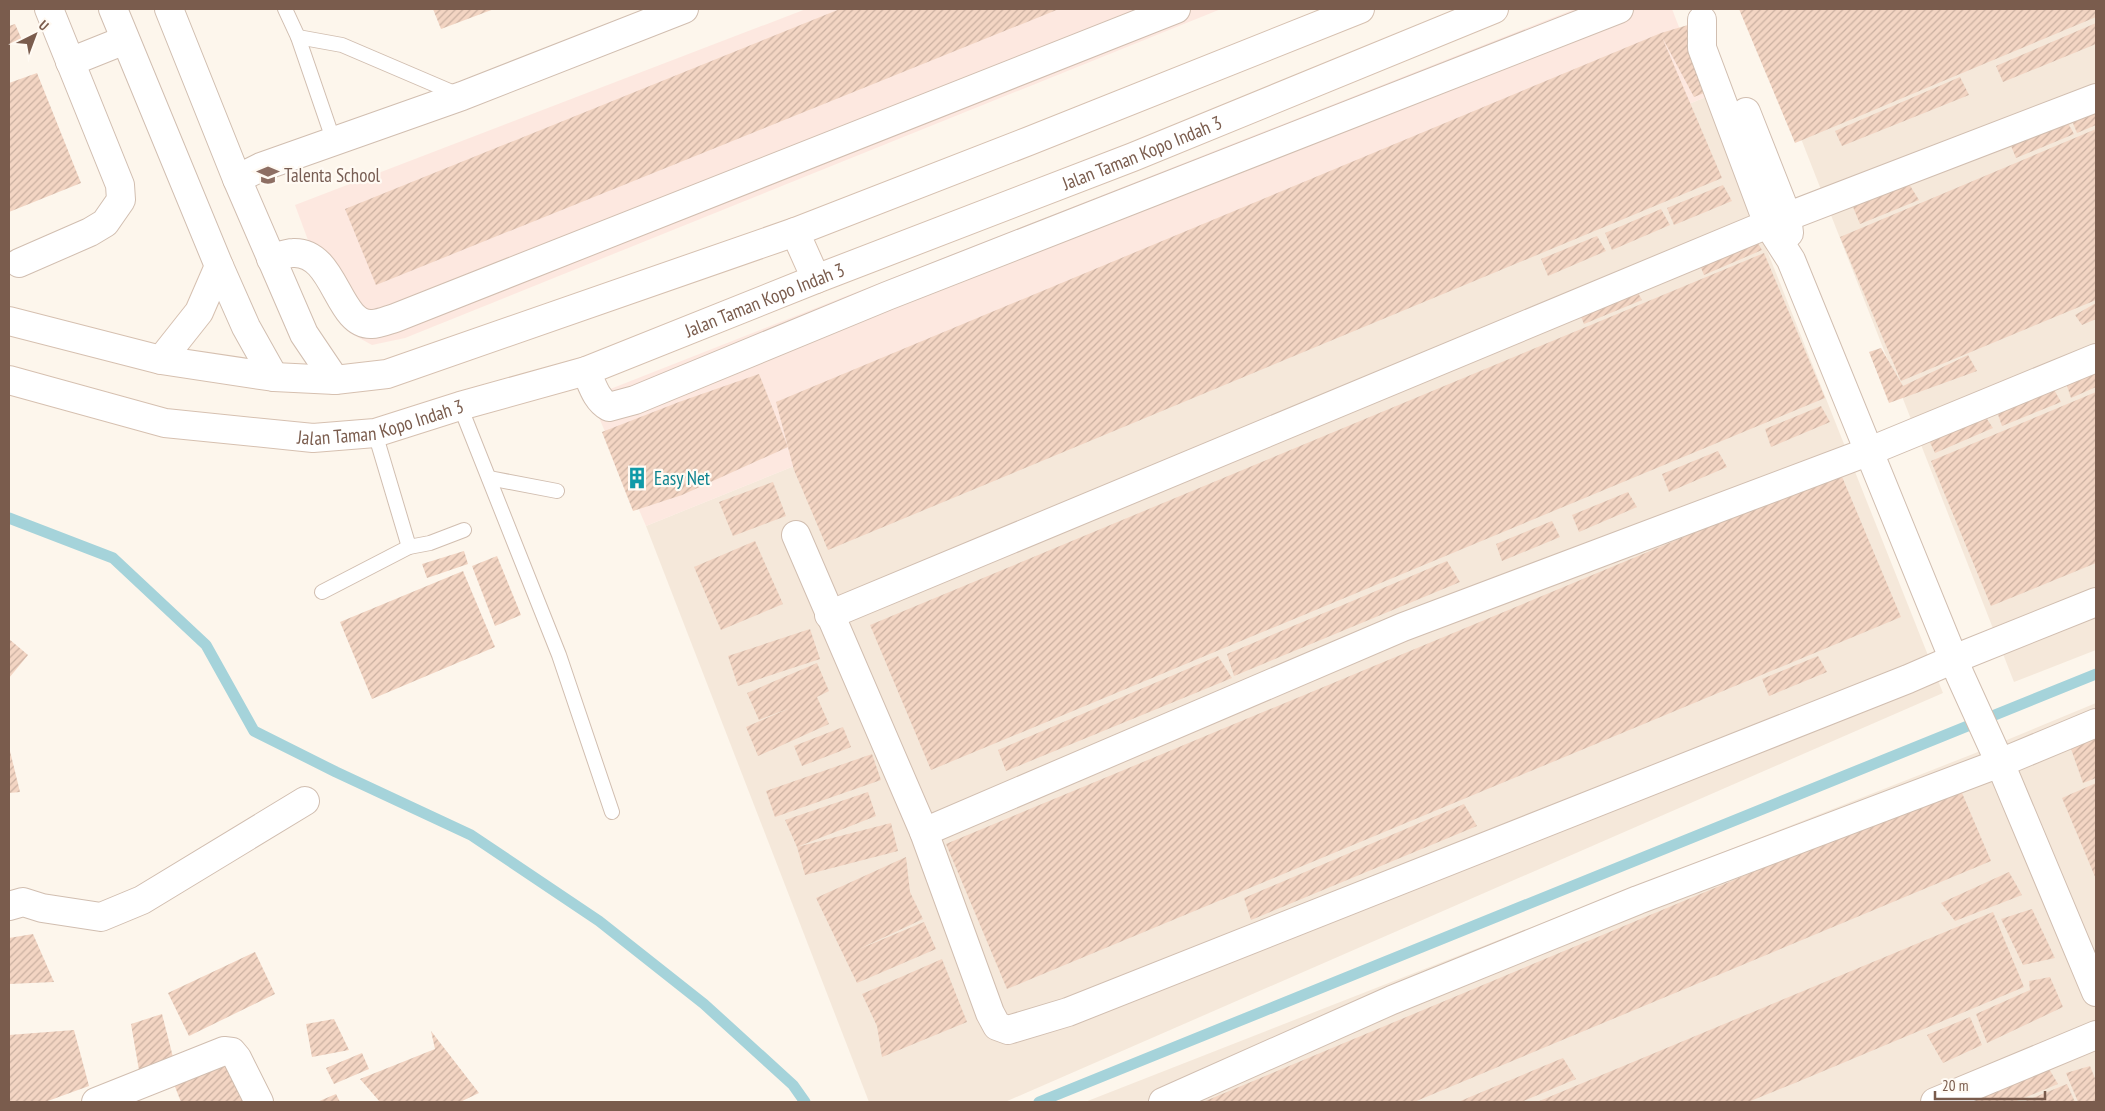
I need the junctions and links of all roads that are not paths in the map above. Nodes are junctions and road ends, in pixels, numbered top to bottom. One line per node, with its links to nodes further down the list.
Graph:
1 (49, 9): 13 (street)
2 (113, 9): 12 (street)
3 (169, 9): 18 (street)
4 (285, 9): 11 (lane)
5 (684, 9): 14 (street)
6 (1176, 9): 22 (street)
7 (1360, 9): 21 (street)
8 (1494, 9): 17 (street, Jalan Taman Kopo Indah 3)
9 (1619, 9): 19 (street)
10 (1700, 14): 20 (street)
11 (298, 38): 14 (lane); 16 (lane)
12 (125, 40): 13 (street); 24 (street)
13 (70, 62): 23 (street)
14 (462, 96): 16 (street)
15 (2096, 98): 20 (street)
16 (334, 142): 18 (street)
17 (1133, 157): 19 (street); 25 (street, Jalan Taman Kopo Indah 3)
18 (237, 179): 22 (street)
19 (1147, 193): 29 (street)
20 (1778, 220): 35 (street); 43 (street)
21 (795, 232): 25 (street); 32 (street)
22 (271, 259): 32 (street)
23 (19, 263)
24 (219, 266): 28 (street); 30 (street)
25 (816, 279): 29 (street, Jalan Taman Kopo Indah 3)
26 (9, 320): 28 (street)
27 (2096, 358): 35 (street)
28 (161, 360): 30 (street)
29 (586, 371): 33 (street, Jalan Taman Kopo Indah 3)
30 (274, 377): 32 (street)
31 (9, 380): 34 (street, Jalan Taman Kopo Indah 3)
32 (335, 380)
33 (460, 406): 34 (street, Jalan Taman Kopo Indah 3); 36 (lane)
34 (374, 434): 40 (lane)
35 (1870, 451): 44 (street); 49 (street)
36 (489, 478): 37 (lane); 48 (lane)
37 (557, 491)
38 (464, 530): 40 (lane)
39 (796, 535): 43 (street)
40 (409, 547): 41 (lane)
41 (322, 592)
42 (2096, 602): 44 (street)
43 (829, 615): 49 (street)
44 (1957, 667): 46 (street); 49 (street)
45 (2096, 723): 46 (street)
46 (1996, 754): 51 (street); 55 (street)
47 (305, 801): 50 (street)
48 (612, 812)
49 (924, 832)
50 (9, 906)
51 (2096, 992)
52 (2096, 1035): 56 (street)
53 (96, 1102): 54 (street)
54 (259, 1102)
55 (1163, 1102)
56 (1935, 1102)

